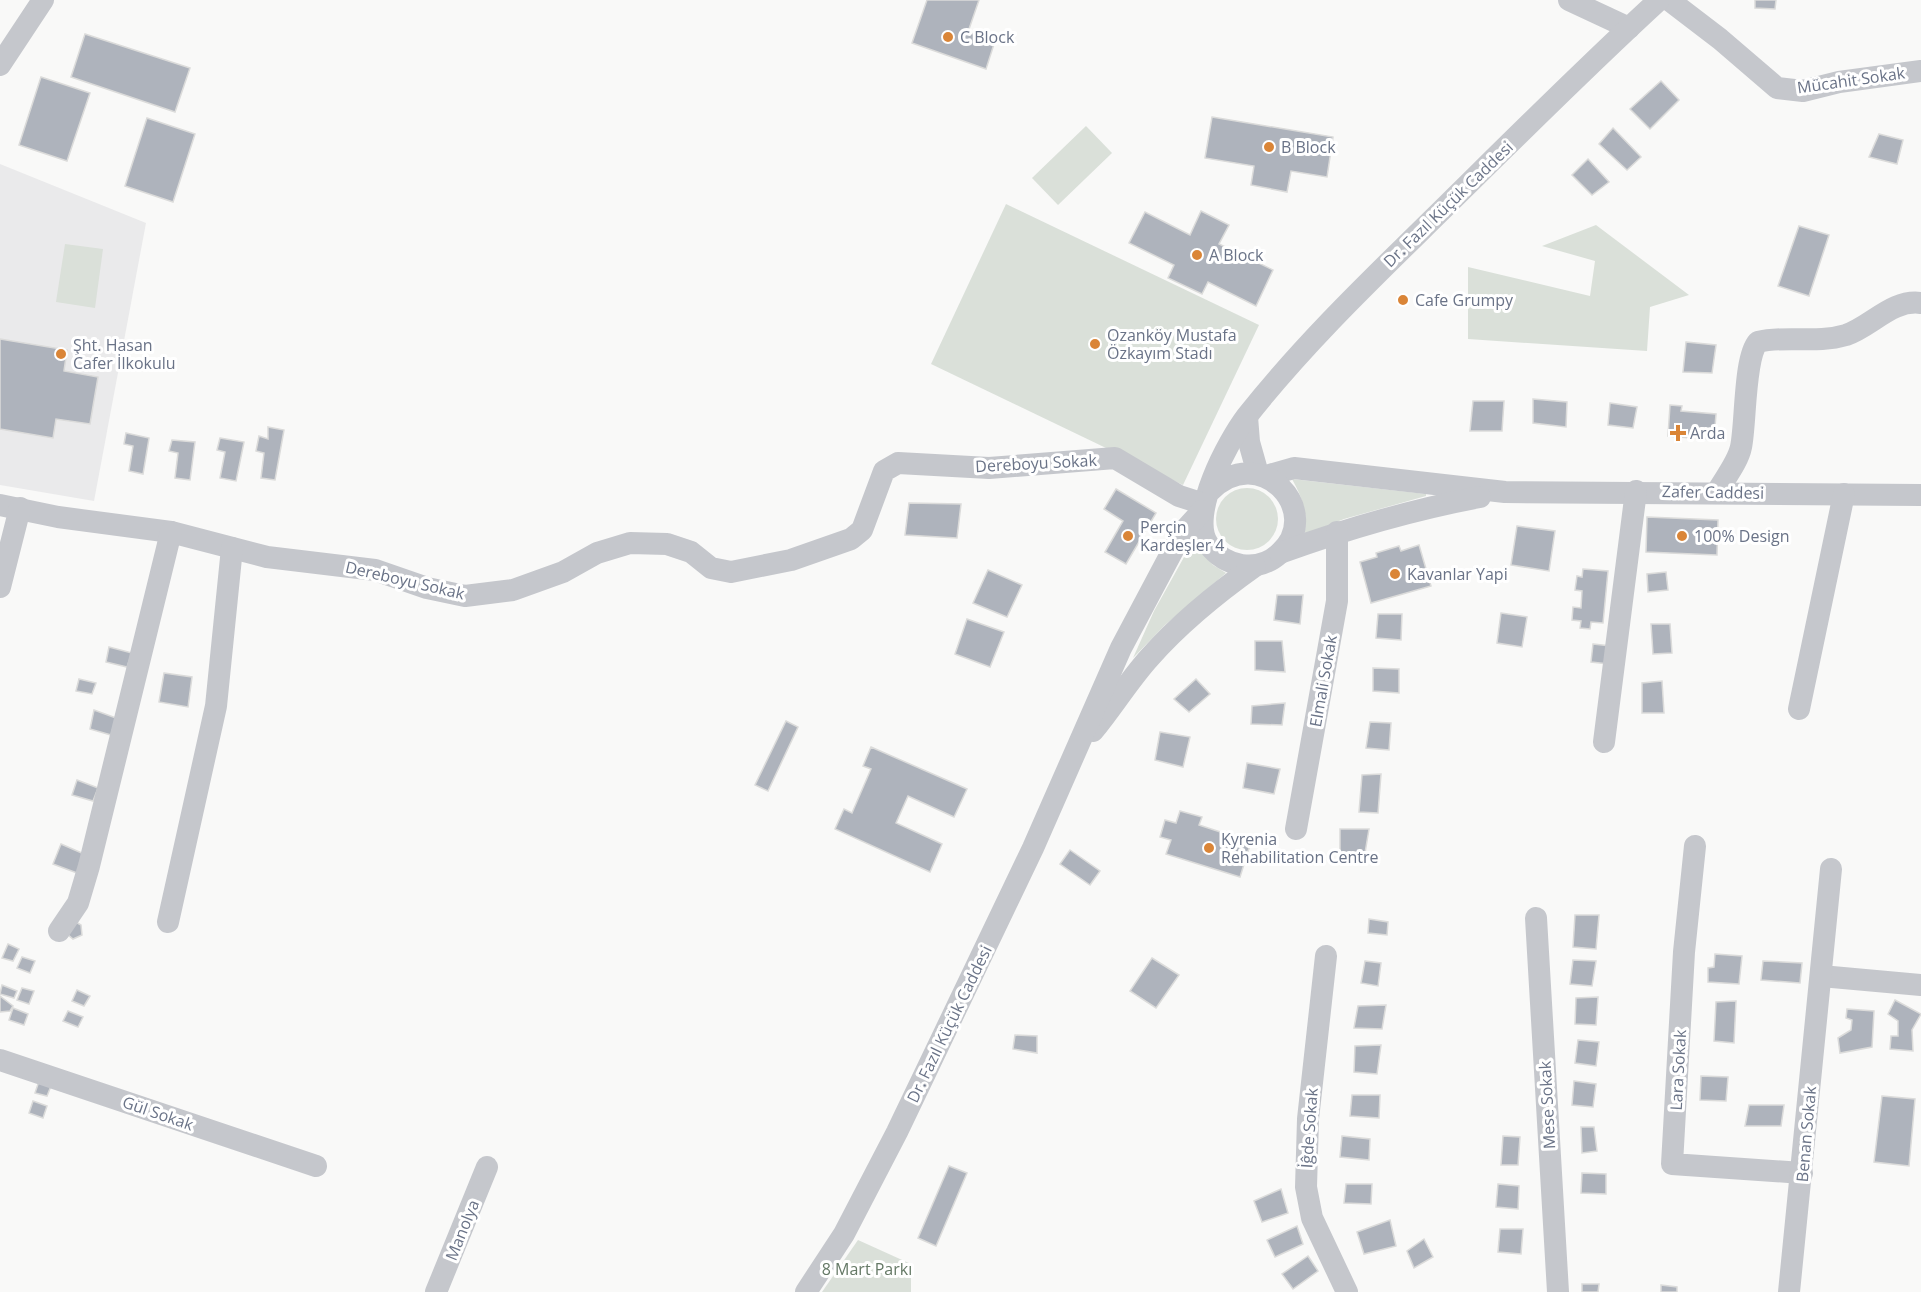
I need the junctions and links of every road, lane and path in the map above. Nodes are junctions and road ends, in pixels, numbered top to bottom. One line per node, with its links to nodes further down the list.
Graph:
1 (43, 0): 6 (street)
2 (1569, 0): 5 (street)
3 (1659, 0): 5 (street, Dr. Fazıl Küçük Caddesi)
4 (1669, 0): 7 (street, Mücahit Sokak)
5 (1629, 28): 9 (street, Dr. Fazıl Küçük Caddesi)
6 (0, 65)
7 (1921, 71)
8 (1921, 303): 13 (street)
9 (1247, 417): 10 (street); 16 (street, Dr. Fazıl Küçük Caddesi)
10 (1262, 475): 12 (street, Zafer Caddesi); 16 (street); 21 (street)
11 (1636, 491): 12 (street, Zafer Caddesi); 13 (street, Zafer Caddesi); 25 (street)
12 (1505, 492): 19 (street, Zafer Caddesi)
13 (1717, 492): 14 (street, Zafer Caddesi)
14 (1844, 494): 15 (street, Zafer Caddesi); 24 (street)
15 (1921, 495)
16 (1205, 502): 20 (street, Dereboyu Sokak); 22 (street); 26 (street, Dr. Fazıl Küçük Caddesi)
17 (10, 506): 18 (street, Dereboyu Sokak); 23 (street)
18 (171, 532): 20 (street, Dereboyu Sokak); 32 (street)
19 (1337, 532): 21 (street, Zafer Caddesi); 27 (street, Elmali Sokak)
20 (232, 548): 31 (street)
21 (1280, 553): 22 (street)
22 (1255, 566): 26 (street, Dr. Fazıl Küçük Caddesi)
23 (0, 587)
24 (1799, 709)
25 (1604, 742)
26 (1078, 748): 41 (street, Dr. Fazıl Küçük Caddesi)
27 (1296, 829)
28 (1695, 846): 39 (street, Lara Sokak)
29 (1831, 869): 34 (street, Benan Sokak)
30 (1536, 918): 43 (street, Mese Sokak)
31 (168, 922)
32 (59, 931)
33 (1326, 956): 42 (street, İĝde Sokak)
34 (1821, 976): 35 (street); 39 (street, Benan Sokak)
35 (1921, 986)
36 (0, 1060): 37 (street, Gül Sokak)
37 (316, 1166)
38 (487, 1167): 40 (street, Manolya)
39 (1802, 1173): 44 (street, Benan Sokak)
40 (436, 1292)
41 (806, 1292)
42 (1347, 1292)
43 (1558, 1292)
44 (1789, 1292)

